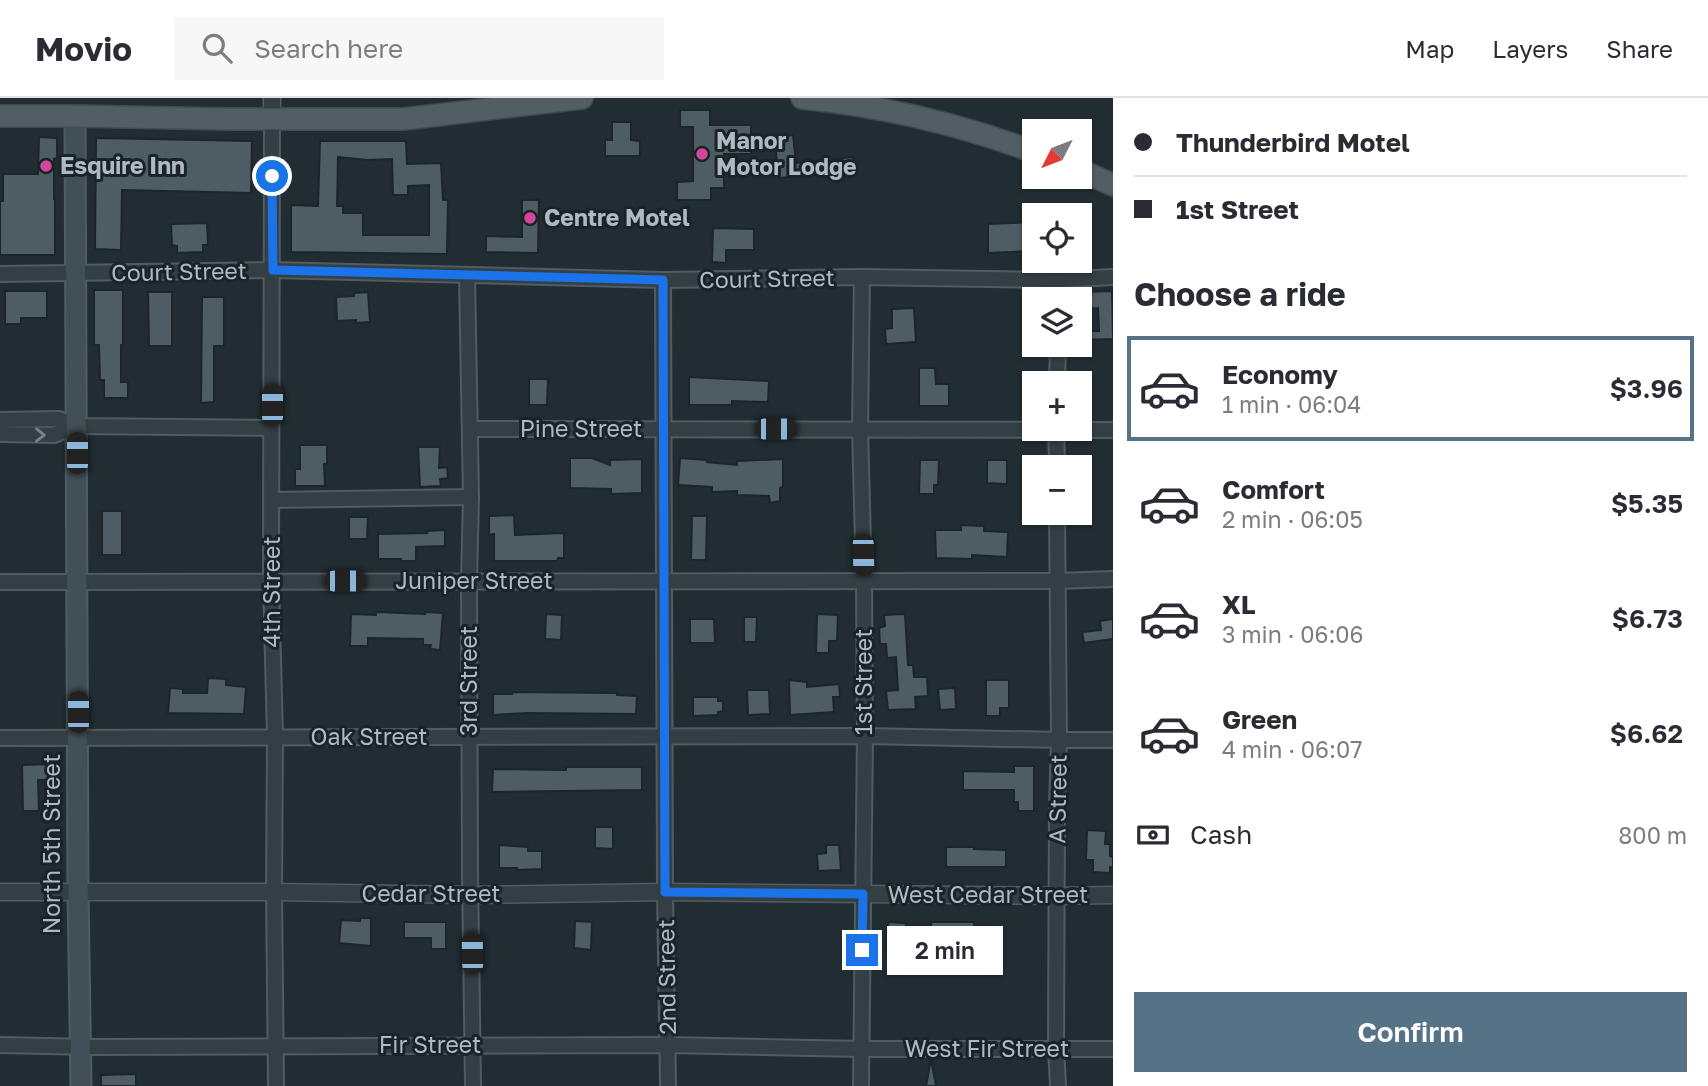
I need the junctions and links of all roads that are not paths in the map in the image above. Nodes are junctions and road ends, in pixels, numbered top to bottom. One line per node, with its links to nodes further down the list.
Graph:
1 (582, 98): 3 (main road)
2 (802, 98): 7 (main road)
3 (469, 104): 5 (main road)
4 (75, 107): 5 (main road); 6 (main road); 11 (main road, North 5th Street)
5 (272, 109): 10 (street, 4th Street)
6 (0, 116)
7 (1022, 148)
8 (1092, 175): 9 (main road)
9 (1113, 185)
10 (273, 270): 11 (street, Court Street); 13 (street, Court Street); 21 (street, 4th Street)
11 (76, 273): 12 (street, Court Street); 20 (main road, North 5th Street)
12 (0, 274)
13 (467, 276): 16 (street, Court Street); 22 (street, 3rd Street)
14 (862, 277): 16 (street, Court Street); 17 (street, Court Street); 24 (street, 1st Street)
15 (1113, 277): 17 (street, Court Street)
16 (663, 280): 23 (street, 2nd Street)
17 (1056, 280): 18 (street)
18 (1056, 287)
19 (0, 420): 20 (street)
20 (77, 426): 21 (street); 28 (street, one-way to 20); 39 (main road, North 5th Street)
21 (271, 428): 30 (street, 4th Street)
22 (470, 429): 23 (street, Pine Street); 29 (street, 3rd Street)
23 (664, 429): 24 (street, Pine Street); 33 (street, 2nd Street)
24 (860, 429): 25 (street, Pine Street); 34 (street, 1st Street)
25 (1022, 429)
26 (1092, 430): 27 (street, Pine Street)
27 (1113, 430)
28 (0, 434)
29 (471, 496): 30 (street); 36 (street, 3rd Street)
30 (272, 500): 35 (street, 4th Street)
31 (1057, 525): 37 (street, A Street)
32 (1113, 579): 37 (street, Juniper Street)
33 (663, 580): 34 (street, Juniper Street); 36 (street, Juniper Street); 40 (street, 2nd Street)
34 (864, 580): 37 (street, Juniper Street); 41 (street, 1st Street)
35 (271, 581): 36 (street, Juniper Street); 39 (street, Juniper Street); 42 (street, 4th Street)
36 (469, 581): 43 (street, 3rd Street)
37 (1057, 581): 46 (street, A Street)
38 (0, 582): 39 (street, Juniper Street)
39 (78, 582): 45 (main road, North 5th Street)
40 (665, 736): 41 (street, Oak Street); 43 (street, Oak Street); 51 (street, 2nd Street)
41 (865, 736): 46 (street, Oak Street); 52 (street, 1st Street)
42 (275, 737): 43 (street, Oak Street); 45 (street, Oak Street); 50 (street, 4th Street)
43 (469, 737): 53 (street, 3rd Street)
44 (0, 738): 45 (street, Oak Street)
45 (78, 738): 49 (main road, North 5th Street)
46 (1059, 740): 47 (street, Oak Street); 55 (street, A Street)
47 (1113, 740)
48 (0, 892): 49 (street, Cedar Street)
49 (78, 892): 50 (street, Cedar Street); 57 (main road, North 5th Street)
50 (274, 892): 53 (street, Cedar Street); 58 (street, 4th Street)
51 (665, 892): 52 (street, Cedar Street); 53 (street, Cedar Street); 60 (street, 2nd Street)
52 (863, 894): 55 (street, West Cedar Street); 62 (street, 1st Street)
53 (471, 895): 59 (street, 3rd Street)
54 (1113, 895): 55 (street, West Cedar Street)
55 (1057, 896): 61 (street, A Street)
56 (0, 1045): 57 (street, Fir Street)
57 (81, 1045): 58 (street, Fir Street); 64 (main road, North 5th Street)
58 (276, 1045): 59 (street, Fir Street); 65 (street, 4th Street)
59 (474, 1045): 60 (street, Fir Street); 66 (street, 3rd Street)
60 (668, 1045): 62 (street, Fir Street); 67 (street, 2nd Street)
61 (1056, 1048): 62 (street, West Fir Street); 63 (street, West Fir Street); 69 (street, A Street)
62 (860, 1049): 68 (street, 1st Street)
63 (1113, 1049)
64 (81, 1086)
65 (276, 1086)
66 (474, 1086)
67 (668, 1086)
68 (861, 1086)
69 (1058, 1086)

